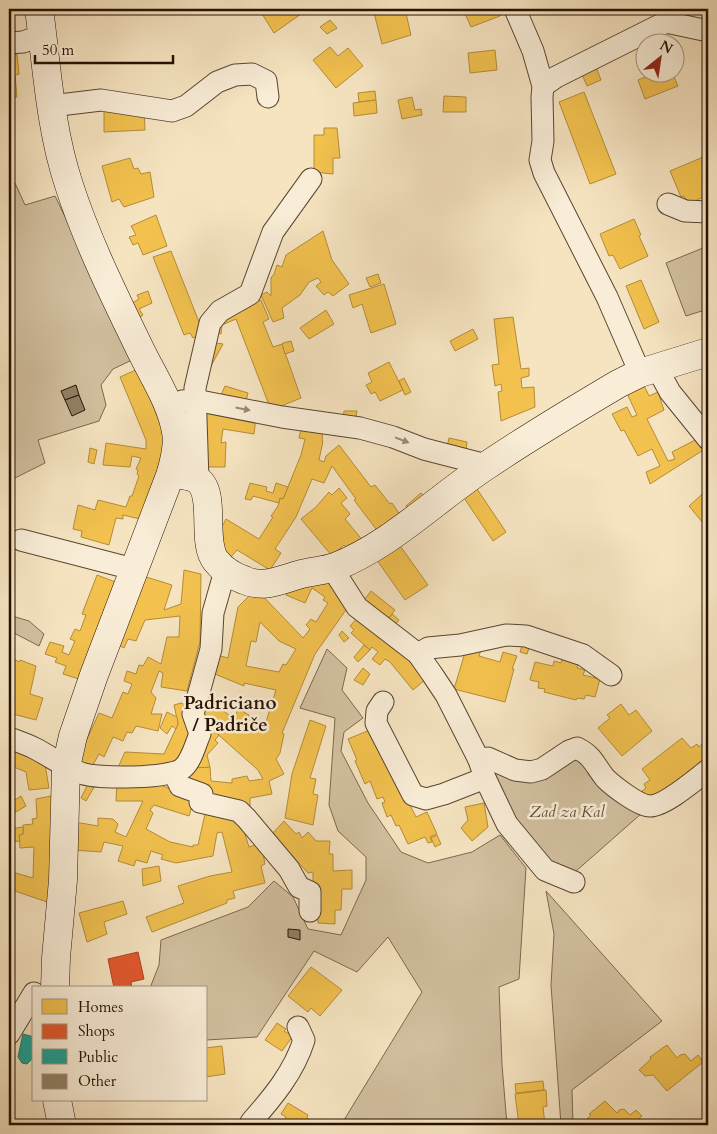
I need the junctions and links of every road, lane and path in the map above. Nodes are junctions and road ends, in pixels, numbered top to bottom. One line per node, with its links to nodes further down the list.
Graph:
1 (516, 9): 5 (street)
2 (41, 22): 4 (street); 7 (main road)
3 (708, 31): 5 (street)
4 (9, 43)
5 (543, 86): 12 (street)
6 (268, 97): 7 (street)
7 (51, 106): 14 (main road)
8 (311, 179): 13 (street)
9 (668, 204): 10 (street)
10 (708, 212)
11 (708, 352): 12 (main road)
12 (649, 370): 15 (street); 16 (main road)
13 (195, 400): 14 (street); 16 (street, one-way to 16); 18 (street)
14 (166, 401): 17 (main road)
15 (708, 439)
16 (486, 466): 20 (main road)
17 (171, 473): 18 (main road); 21 (main road)
18 (198, 480): 22 (main road)
19 (20, 540): 21 (street)
20 (332, 568): 22 (main road); 23 (street)
21 (133, 569): 27 (main road)
22 (225, 571): 30 (street)
23 (418, 654): 24 (street); 28 (street)
24 (611, 674)
25 (383, 702): 28 (street)
26 (9, 738): 27 (street)
27 (66, 767): 30 (street); 33 (main road)
28 (482, 769): 29 (street); 31 (street)
29 (708, 770)
30 (174, 773): 32 (street)
31 (574, 882)
32 (310, 911)
33 (56, 958): 34 (street); 35 (main road)
34 (38, 986)
35 (55, 986)
36 (32, 996): 38 (street)
37 (298, 1027): 41 (street)
38 (9, 1034)
39 (57, 1102): 40 (main road)
40 (62, 1125)
41 (251, 1125)

